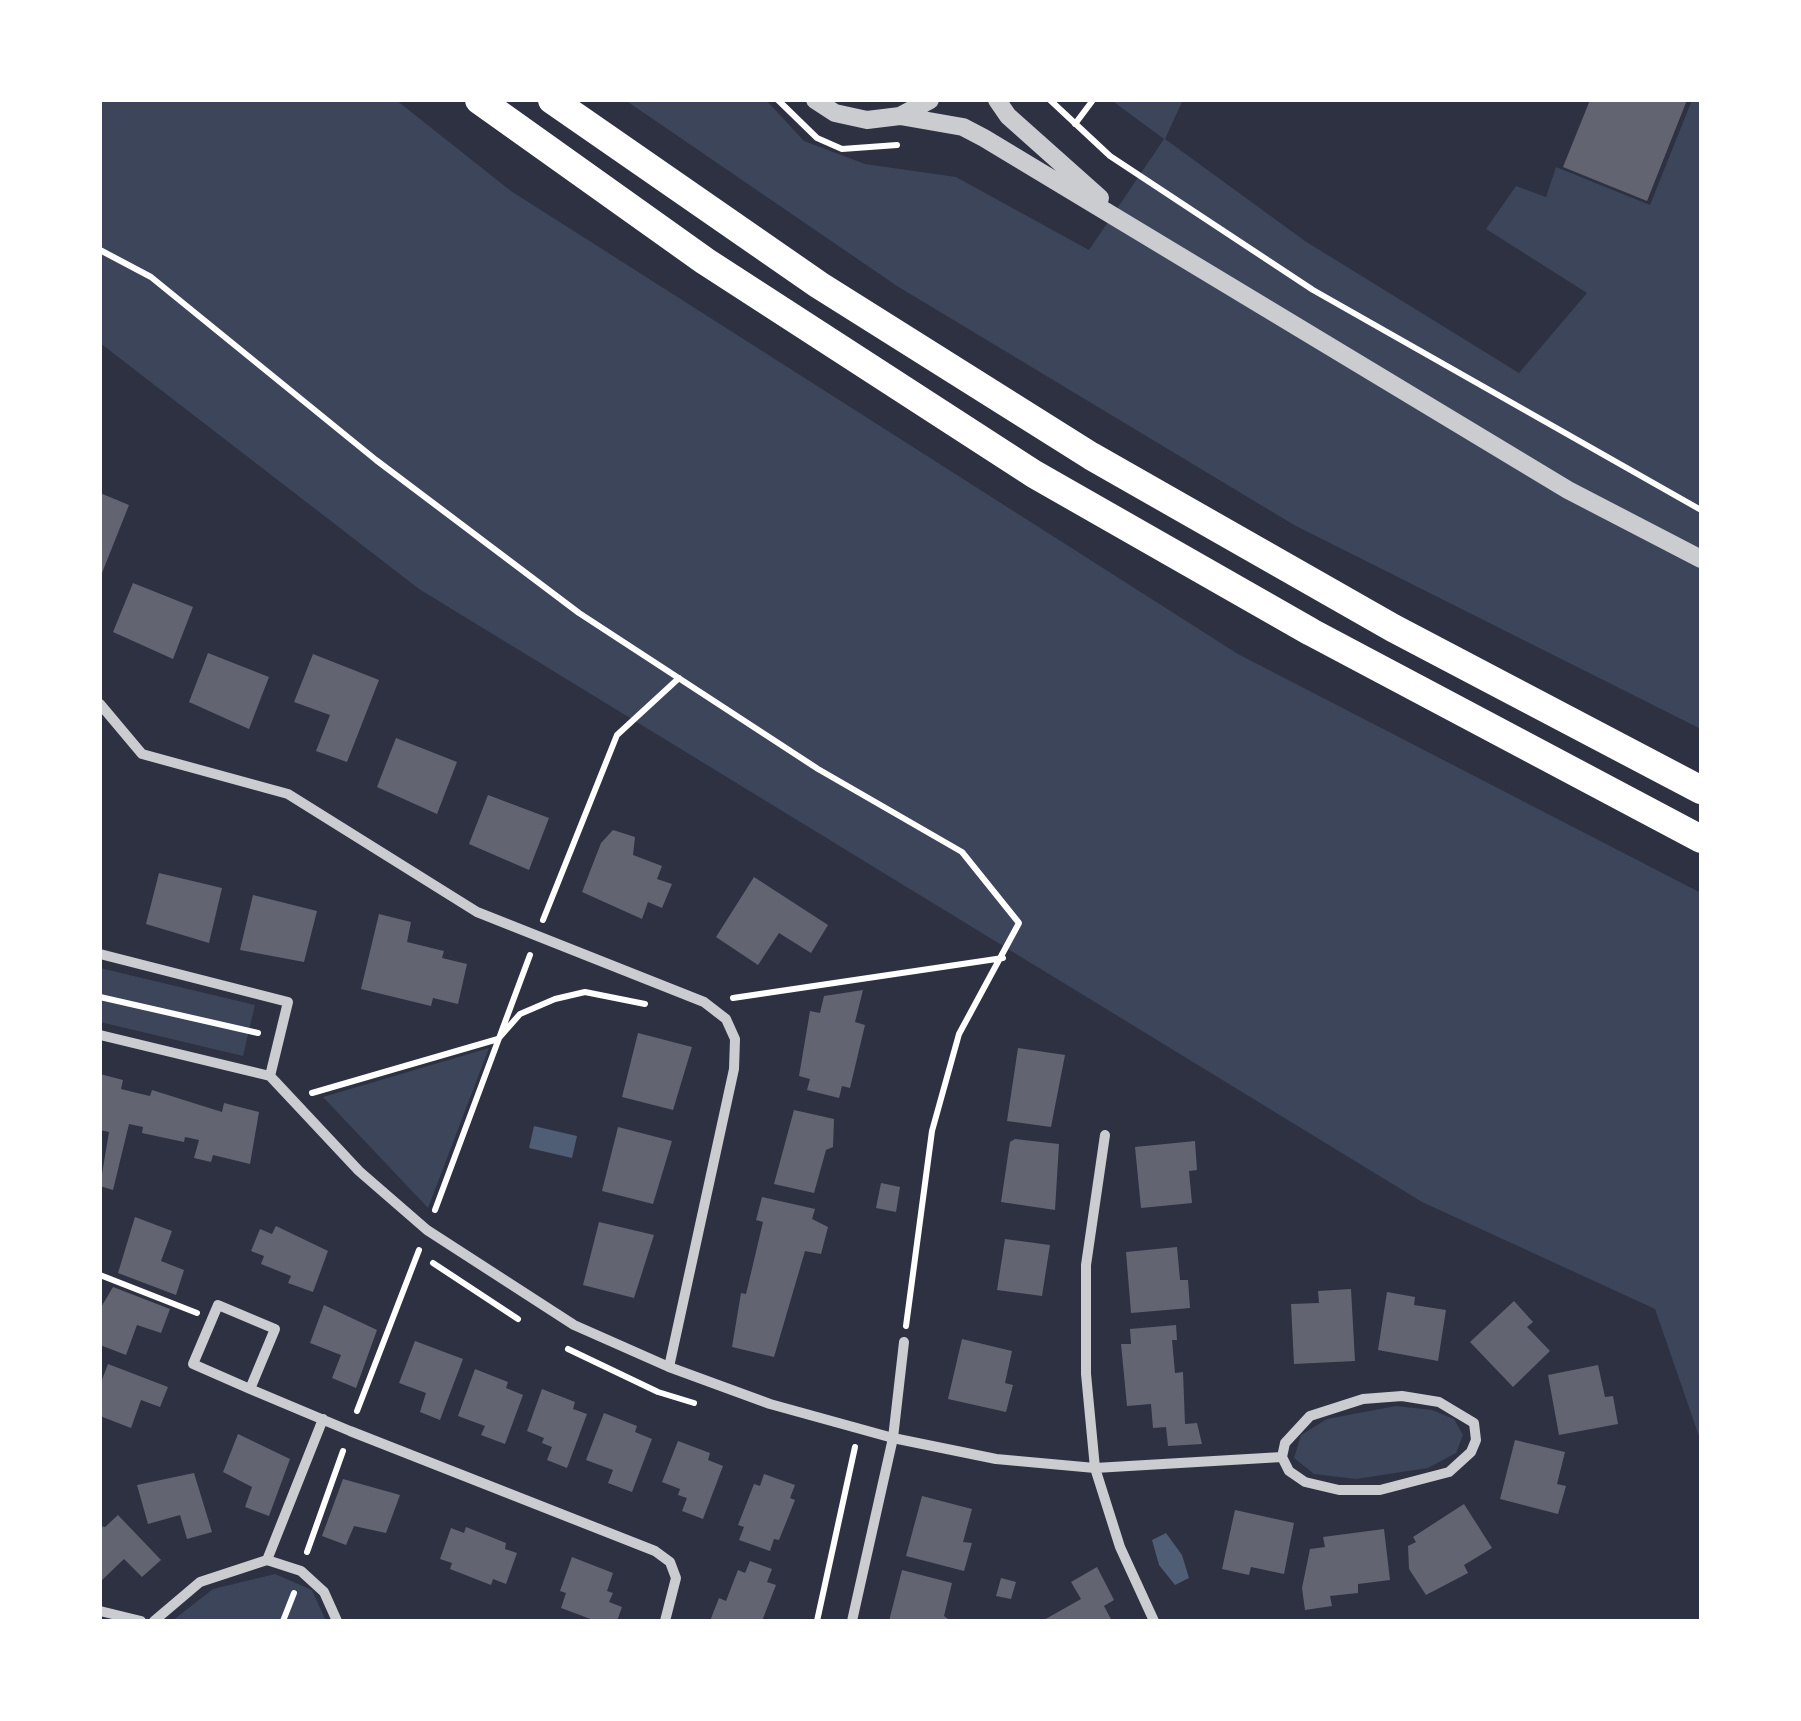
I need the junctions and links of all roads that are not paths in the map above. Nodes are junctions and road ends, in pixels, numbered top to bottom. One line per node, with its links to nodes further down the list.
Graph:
1 (479, 100): 11 (highway)
2 (552, 100): 10 (highway)
3 (815, 100): 6 (street)
4 (930, 100): 6 (street)
5 (997, 100): 7 (street)
6 (900, 116): 7 (street)
7 (1130, 225): 8 (street)
8 (1701, 559)
9 (100, 704): 17 (street)
10 (1701, 790)
11 (1701, 839)
12 (100, 954): 14 (street)
13 (100, 1035): 14 (street)
14 (270, 1076): 17 (street)
15 (1105, 1135): 22 (street)
16 (904, 1342): 20 (street)
17 (669, 1367): 20 (street)
18 (250, 1388): 18 (street); 19 (street)
19 (323, 1419): 23 (street); 28 (street)
20 (892, 1438): 22 (street); 29 (street)
21 (1282, 1457): 21 (street); 22 (street)
22 (1096, 1468): 30 (street)
23 (268, 1560): 26 (street); 27 (street)
24 (100, 1611): 25 (street)
25 (141, 1621)
26 (154, 1621)
27 (337, 1621)
28 (665, 1621)
29 (852, 1621)
30 (1154, 1621)

